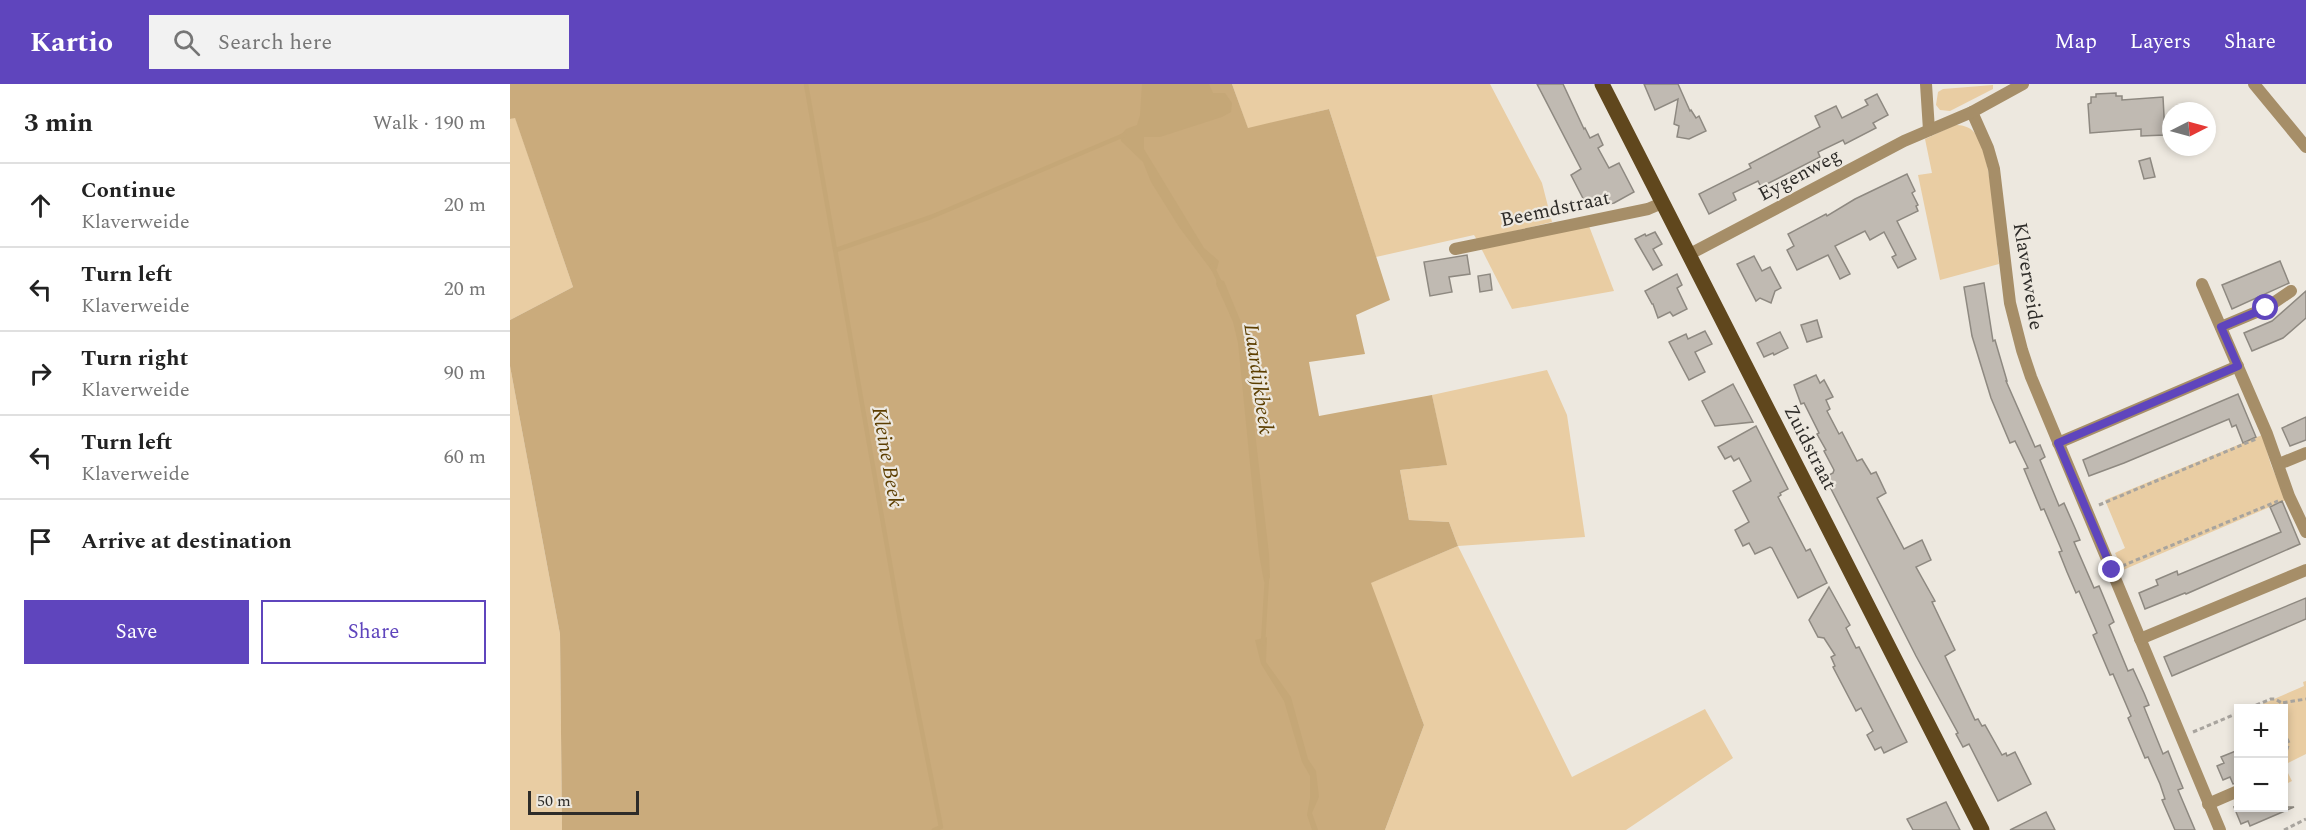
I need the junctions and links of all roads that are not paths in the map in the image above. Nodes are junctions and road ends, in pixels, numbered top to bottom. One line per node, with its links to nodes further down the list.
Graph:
1 (1602, 84): 8 (main road, Zuidstraat)
2 (1926, 84): 6 (street)
3 (2023, 84): 5 (street, Eygenweg)
4 (2254, 84): 7 (street)
5 (1972, 112): 6 (street, Eygenweg); 15 (street, Klaverweide)
6 (1929, 130): 10 (street, Eygenweg)
7 (2306, 147)
8 (1662, 203): 9 (street, Beemdstraat); 10 (main road, Zuidstraat)
9 (1455, 249)
10 (1688, 255): 23 (main road, Zuidstraat)
11 (2202, 284): 13 (street)
12 (2291, 291): 13 (street)
13 (2221, 327): 14 (street)
14 (2238, 366): 15 (street); 17 (street)
15 (2058, 443): 20 (street, Klaverweide)
16 (2306, 453): 17 (street)
17 (2279, 464): 18 (street)
18 (2306, 532)
19 (2306, 570): 20 (street)
20 (2140, 639): 22 (street, Klaverweide)
21 (2234, 793): 22 (street)
22 (2208, 804): 24 (street, Klaverweide)
23 (1982, 830)
24 (2220, 830)

